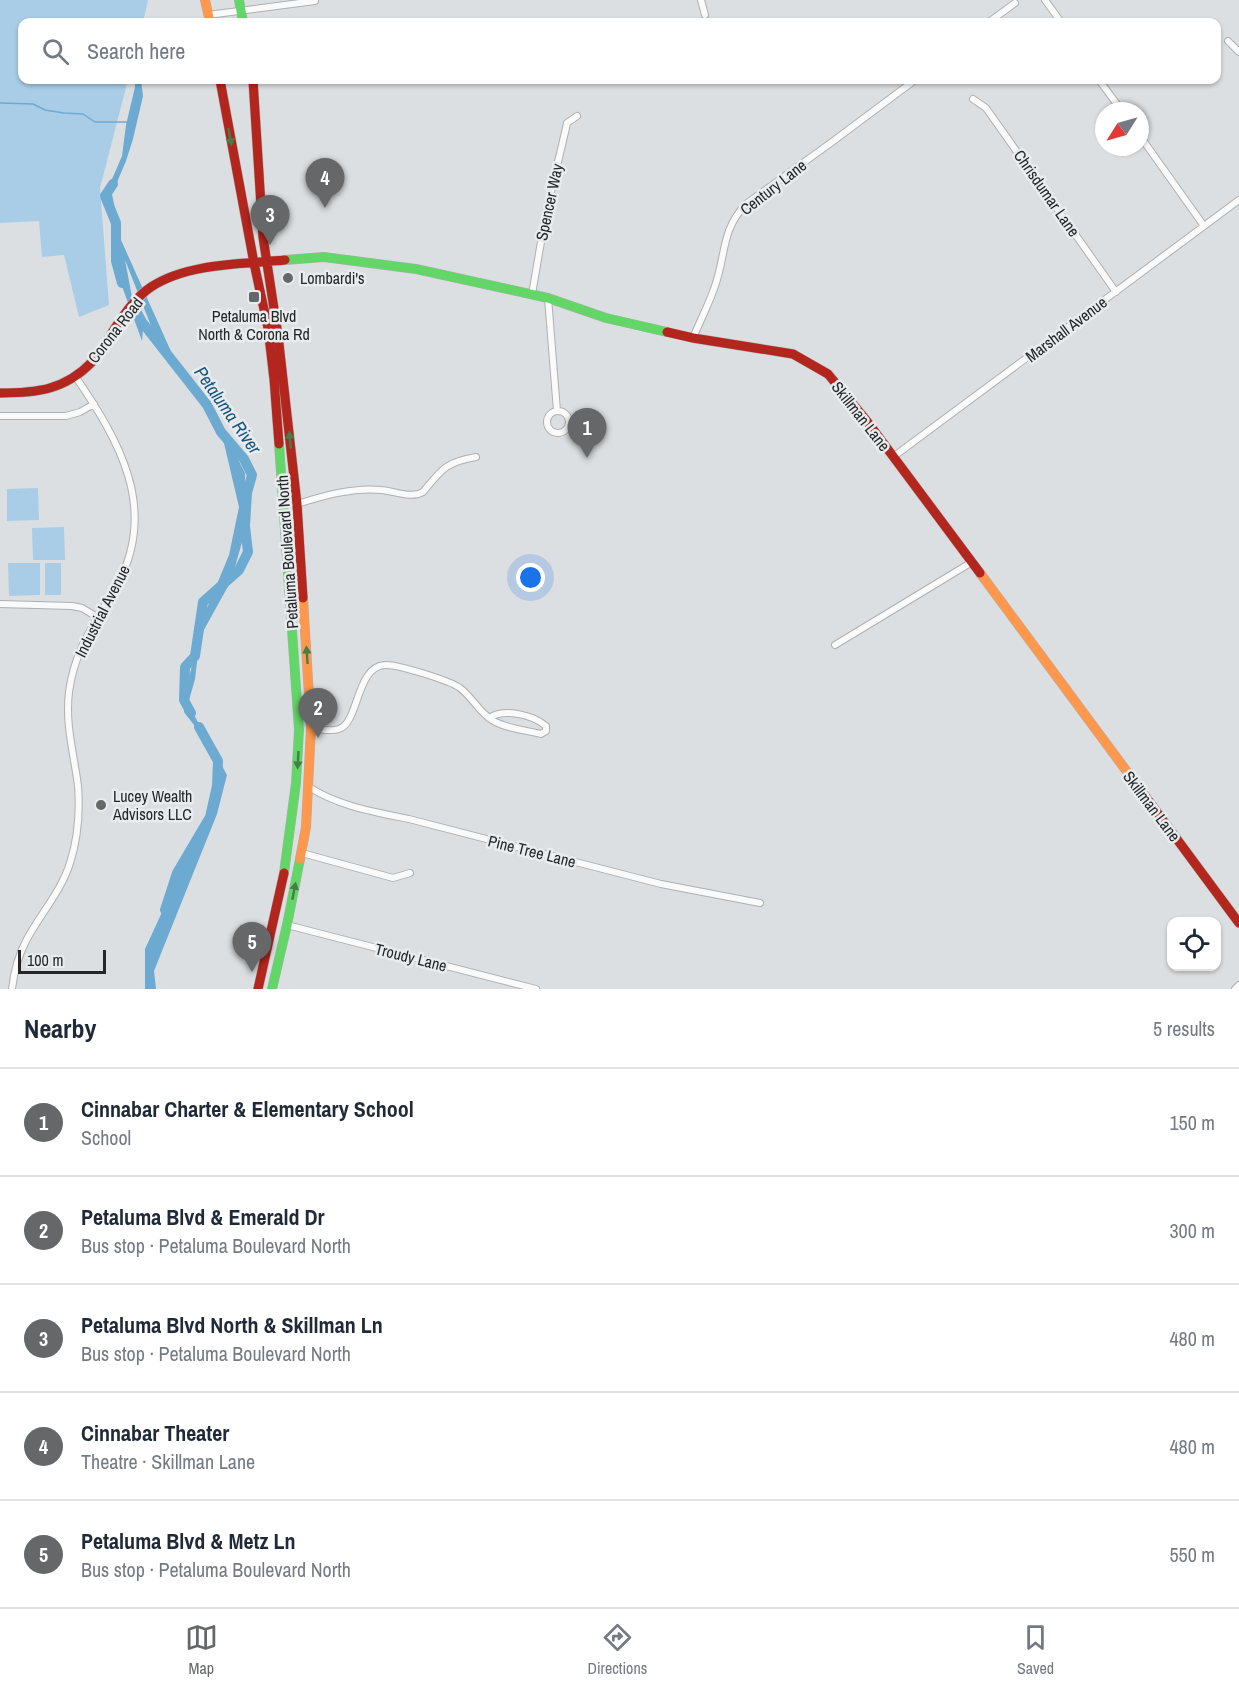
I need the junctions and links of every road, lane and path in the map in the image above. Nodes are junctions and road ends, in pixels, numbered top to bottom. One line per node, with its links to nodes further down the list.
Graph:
1 (206, 0): 8 (main road)
2 (701, 0): 7 (street)
3 (1045, 0): 11 (street)
4 (315, 1): 6 (street)
5 (1015, 3): 10 (street)
6 (240, 5): 9 (street)
7 (705, 15)
8 (209, 18)
9 (211, 18)
10 (995, 18)
11 (1058, 18)
12 (1228, 41): 13 (street)
13 (1239, 52)
14 (221, 84): 25 (main road, Petaluma Boulevard North, one-way to 25)
15 (253, 84): 24 (main road, Petaluma Boulevard North)
16 (910, 84): 29 (street, Century Lane)
17 (1102, 84): 19 (street)
18 (973, 99): 26 (street, Chrisdumar Lane)
19 (1115, 102)
20 (577, 116): 27 (street, Spencer Way)
21 (1149, 149): 23 (street)
22 (1239, 200): 23 (street, Marshall Avenue)
23 (1204, 226): 26 (street, Marshall Avenue)
24 (267, 262): 25 (main road, Corona Road); 27 (main road, Skillman Lane); 37 (main road, Petaluma Boulevard North, one-way to 24)
25 (254, 263): 30 (main road, Corona Road); 52 (main road, Petaluma Boulevard North, one-way to 52)
26 (1116, 292): 36 (street, Marshall Avenue)
27 (532, 294): 28 (main road, Skillman Lane)
28 (548, 298): 29 (main road, Skillman Lane); 33 (street)
29 (693, 338): 36 (main road, Skillman Lane)
30 (75, 376): 31 (main road, Corona Road); 32 (street, Industrial Avenue)
31 (0, 393)
32 (94, 404): 34 (street); 40 (street, Industrial Avenue)
33 (557, 411)
34 (0, 416)
35 (476, 457): 37 (street)
36 (893, 457): 38 (main road, Skillman Lane)
37 (297, 504): 43 (main road, Petaluma Boulevard North, one-way to 37)
38 (972, 562): 41 (street); 48 (main road, Skillman Lane)
39 (0, 604): 40 (street)
40 (98, 617): 51 (street, Industrial Avenue)
41 (835, 645)
42 (489, 718): 42 (street); 43 (street)
43 (311, 728): 44 (main road, Petaluma Boulevard North)
44 (309, 787): 45 (main road, Petaluma Boulevard North); 47 (street, Pine Tree Lane)
45 (302, 854): 46 (street); 49 (main road, Petaluma Boulevard North, one-way to 45)
46 (410, 873)
47 (760, 903)
48 (1239, 923)
49 (287, 925): 53 (main road, Petaluma Boulevard North); 54 (street, Troudy Lane)
50 (1239, 985): 55 (street)
51 (12, 989)
52 (258, 989)
53 (272, 989)
54 (536, 989)
55 (1235, 989)

